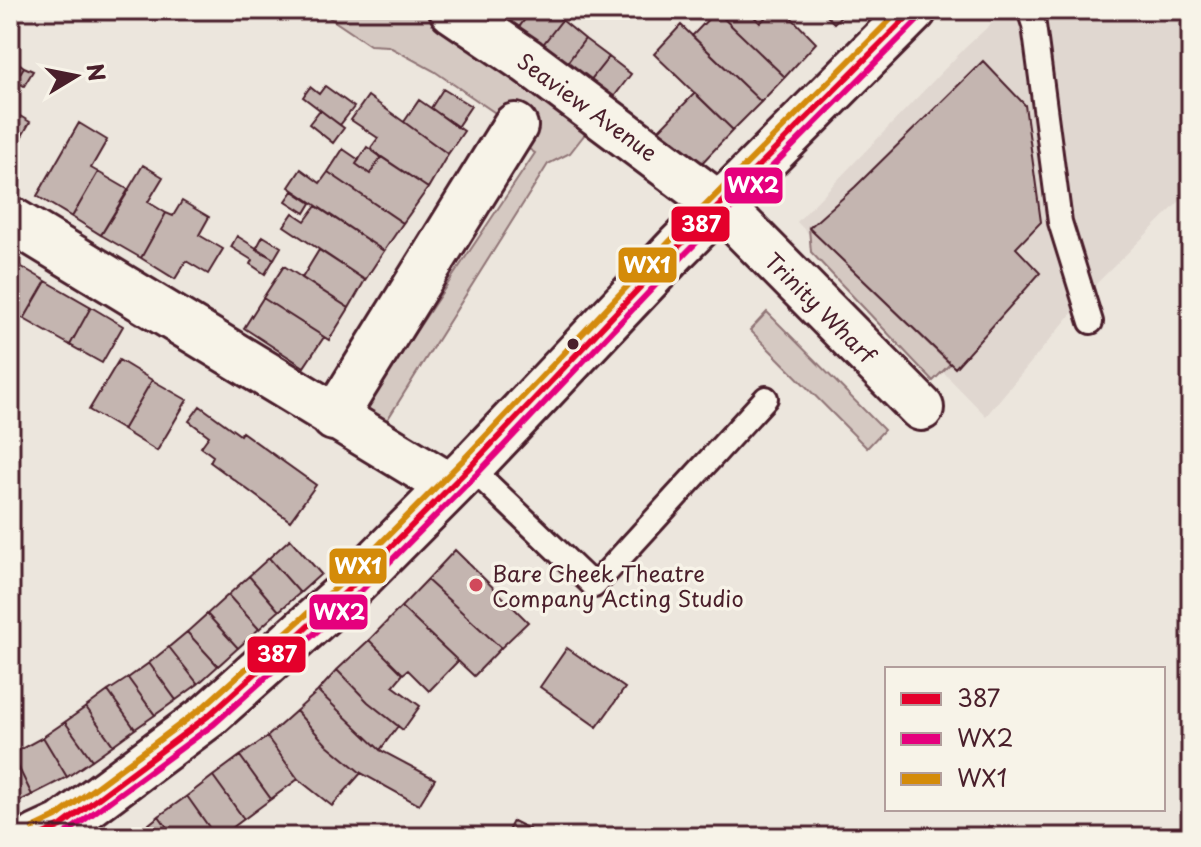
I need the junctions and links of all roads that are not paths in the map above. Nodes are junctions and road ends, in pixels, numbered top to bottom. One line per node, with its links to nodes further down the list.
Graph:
1 (452, 10): 5 (street, Seaview Avenue)
2 (1029, 10): 7 (lane)
3 (905, 13): 5 (street)
4 (515, 126): 10 (street)
5 (721, 206): 9 (street, Trinity Wharf); 11 (street)
6 (10, 219): 10 (street)
7 (1091, 322)
8 (766, 398): 11 (lane)
9 (921, 408)
10 (334, 418): 11 (street)
11 (460, 477): 12 (street)
12 (37, 837)

